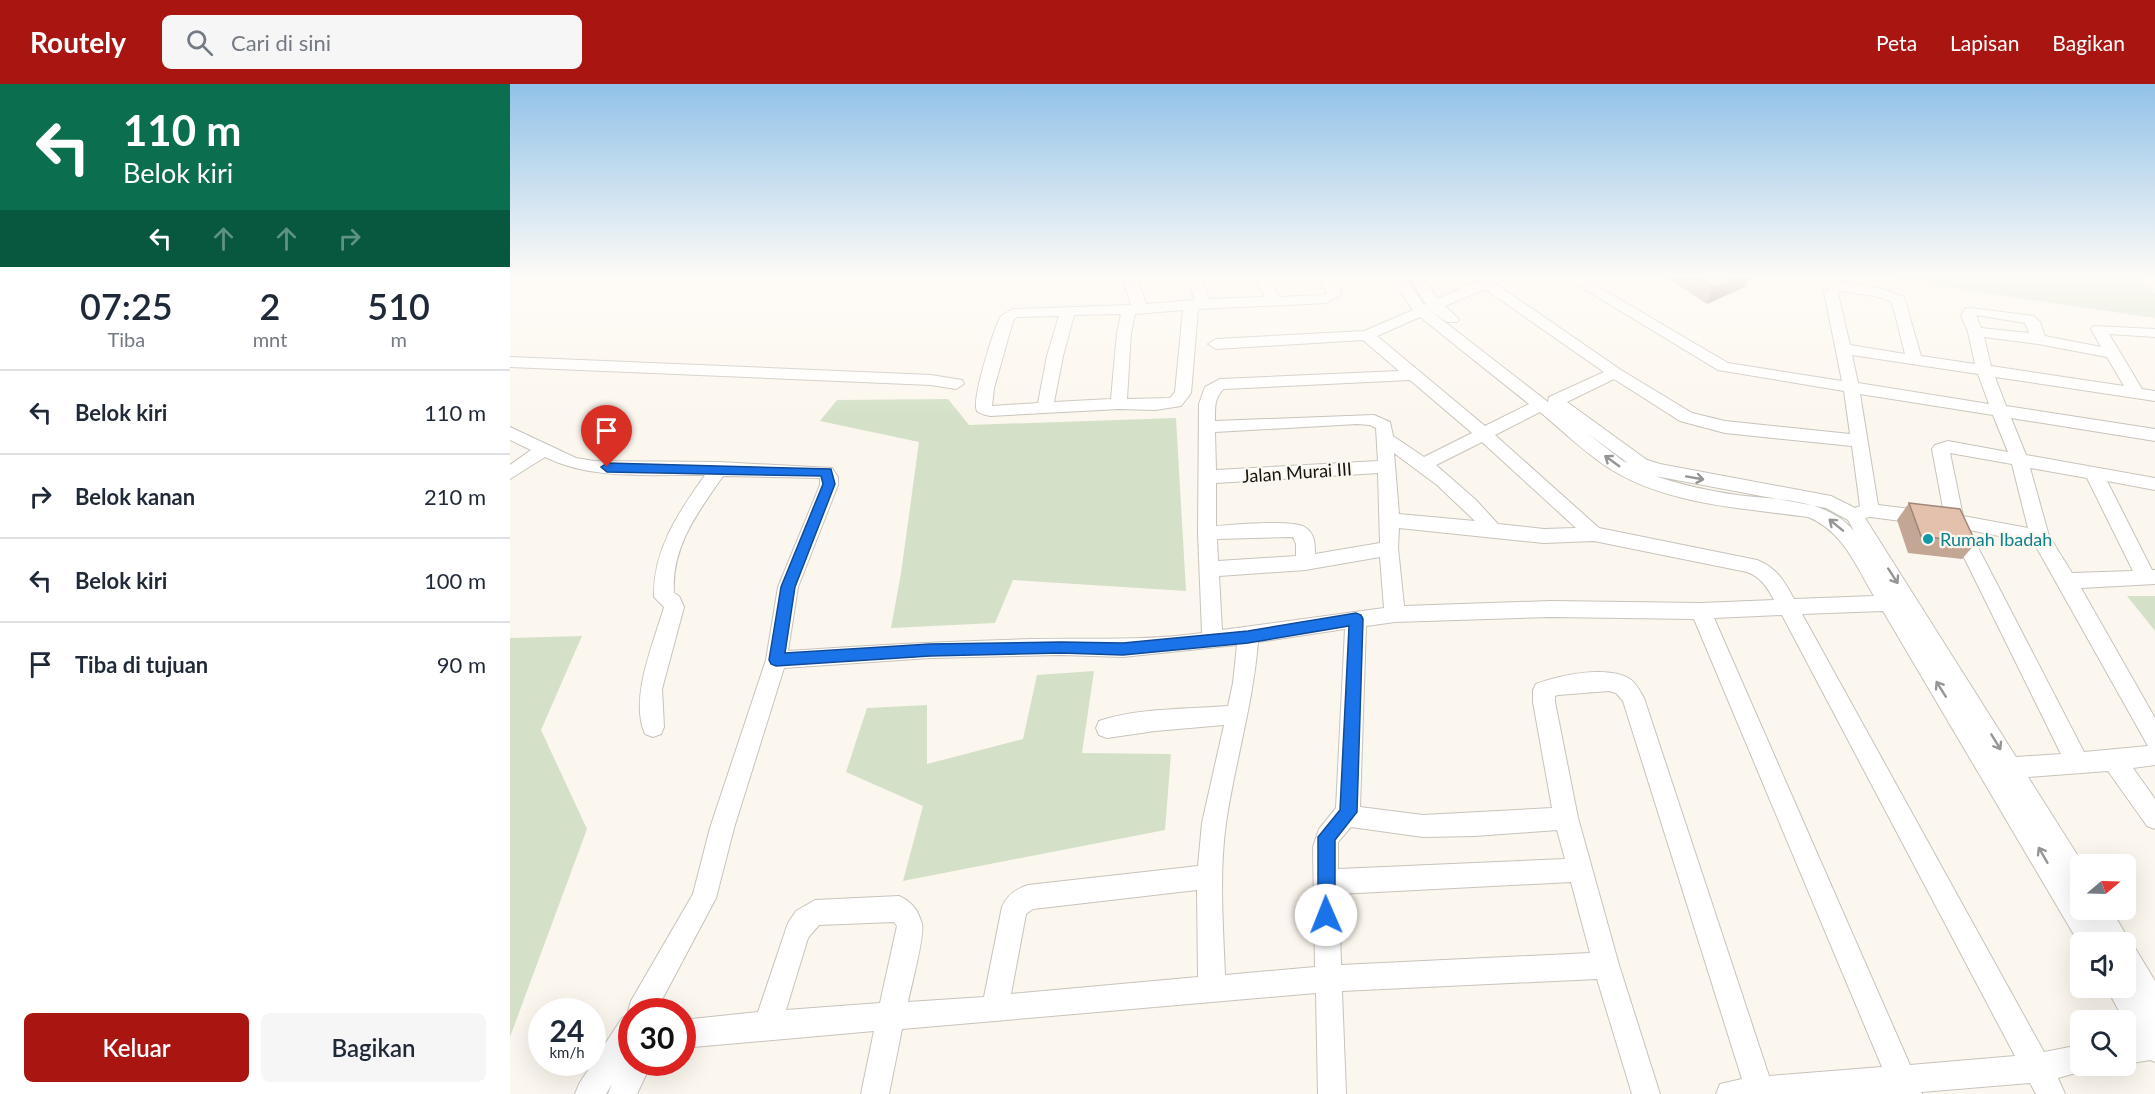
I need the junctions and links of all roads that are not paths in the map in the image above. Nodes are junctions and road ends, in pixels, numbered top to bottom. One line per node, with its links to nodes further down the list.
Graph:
1 (1005, 323): 31 (street)
2 (1064, 323): 31 (street)
3 (1128, 323): 30 (street)
4 (1194, 323): 30 (street)
5 (1393, 323): 15 (street)
6 (1446, 323): 29 (street)
7 (1545, 323): 23 (street)
8 (1650, 323): 26 (street)
9 (1838, 323): 18 (street)
10 (1905, 323): 20 (street)
11 (1971, 323): 13 (street)
12 (2032, 323): 16 (street)
13 (1975, 332): 16 (street); 22 (street)
14 (2155, 333): 19 (street)
15 (1367, 335): 17 (street); 24 (street)
16 (2038, 339): 19 (street)
17 (1216, 344)
18 (1843, 349): 20 (street); 26 (street)
19 (2110, 353): 27 (street)
20 (1914, 359): 22 (street)
21 (510, 362): 25 (street)
22 (1984, 370): 27 (street); 32 (street)
23 (1615, 373): 29 (street); 39 (street)
24 (1411, 375): 34 (street); 36 (street)
25 (956, 384)
26 (1851, 386): 32 (street); 39 (street)
27 (2137, 394): 28 (street)
28 (2155, 396)
29 (1548, 403): 33 (street); 36 (street)
30 (1119, 404): 31 (street)
31 (1045, 408)
32 (1999, 410): 37 (street); 41 (street)
33 (1574, 422): 49 (street, one-way to 49); 61 (street, one-way to 33)
34 (1208, 427): 38 (street); 47 (street)
35 (510, 433): 40 (street)
36 (1485, 435): 42 (street); 54 (street)
37 (2155, 435)
38 (1387, 440): 42 (street); 43 (street)
39 (1860, 441): 49 (street)
40 (544, 450): 44 (street); 45 (street)
41 (2019, 459): 46 (street); 51 (street); 55 (street)
42 (1424, 464): 52 (street)
43 (1387, 466): 47 (street, Jalan Murai III); 50 (street)
44 (719, 468): 69 (street); 71 (street)
45 (510, 473)
46 (2094, 474): 48 (street); 59 (street)
47 (1208, 477): 53 (street)
48 (2155, 484)
49 (1862, 513): 51 (street); 62 (street, one-way to 62)
50 (1390, 520): 52 (street); 56 (street)
51 (1955, 521): 55 (street); 75 (street)
52 (1493, 530): 54 (street)
53 (1206, 533): 57 (street); 58 (street)
54 (1594, 534): 63 (street)
55 (2040, 537): 60 (street)
56 (1389, 548): 57 (street); 65 (street)
57 (1305, 563): 58 (street)
58 (1209, 569): 68 (street)
59 (2150, 577): 60 (street)
60 (2067, 581): 73 (street)
61 (1887, 602): 62 (street); 63 (street); 84 (street, one-way to 61)
62 (1909, 602): 77 (street, one-way to 77)
63 (1788, 609): 64 (street); 101 (street)
64 (1701, 611): 65 (street); 103 (street)
65 (1395, 614): 66 (street)
66 (1356, 619): 67 (street); 78 (street)
67 (1248, 637): 68 (street); 70 (street)
68 (1212, 641): 69 (street)
69 (776, 660): 90 (street)
70 (1237, 715): 72 (street); 82 (street)
71 (653, 727)
72 (1107, 728)
73 (2155, 739)
74 (2155, 754): 76 (street)
75 (2077, 762): 76 (street); 77 (street)
76 (2115, 762): 80 (street)
77 (2011, 768): 83 (street)
78 (1348, 812): 79 (street); 85 (street)
79 (1566, 818): 81 (street); 104 (street)
80 (2155, 818)
81 (1580, 870): 85 (street); 86 (street)
82 (1209, 877): 89 (street); 93 (street)
83 (2070, 879)
84 (2070, 880)
85 (1326, 882): 88 (street)
86 (1606, 965): 88 (street); 109 (street)
87 (2136, 974): 92 (street)
88 (1329, 978): 89 (street); 108 (street)
89 (1212, 990): 93 (street)
90 (648, 998)
91 (2126, 998): 97 (street)
92 (2155, 1007)
93 (995, 1009): 94 (street)
94 (892, 1015): 95 (street); 95 (street); 107 (street)
95 (768, 1024): 96 (street)
96 (696, 1032)
97 (2154, 1046): 99 (street)
98 (618, 1049): 105 (street)
99 (2136, 1049)
100 (2070, 1061): 101 (street)
101 (2036, 1068): 103 (street); 111 (street)
102 (631, 1076): 106 (street)
103 (1905, 1087): 104 (street)
104 (1761, 1093): 110 (street)
105 (589, 1094)
106 (622, 1094)
107 (875, 1094)
108 (1332, 1094)
109 (1646, 1094)
110 (1730, 1094)
111 (2051, 1094)

